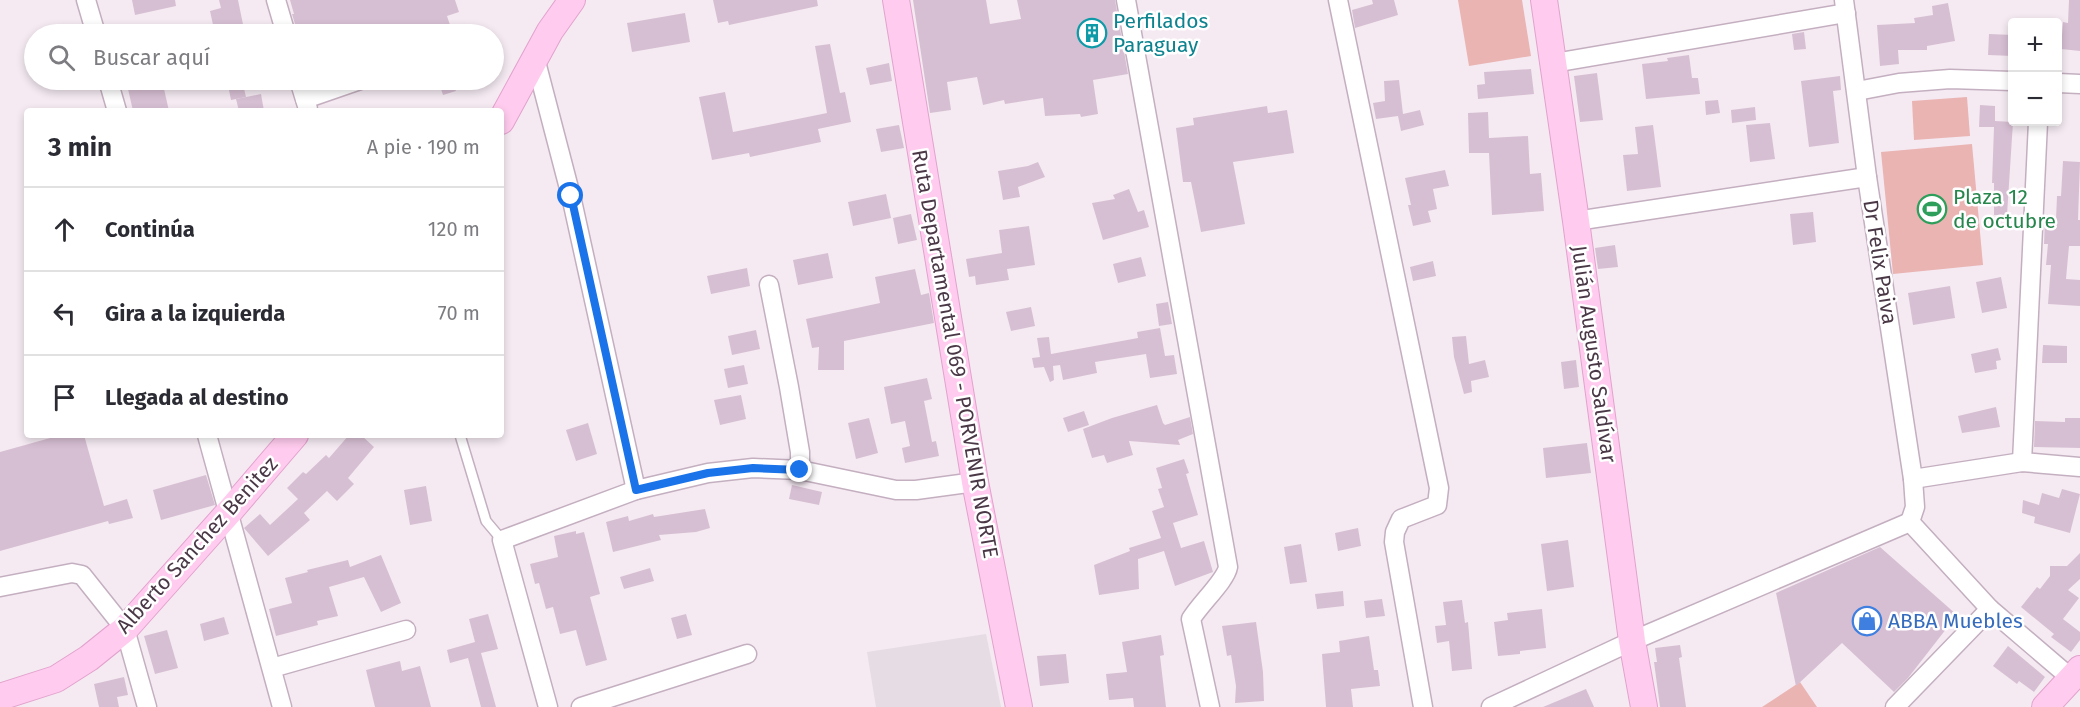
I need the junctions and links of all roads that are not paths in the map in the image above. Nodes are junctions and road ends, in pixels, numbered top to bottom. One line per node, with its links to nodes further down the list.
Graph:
1 (86, 0): 9 (street)
2 (276, 0): 10 (street)
3 (572, 0): 11 (street)
4 (896, 0): 34 (street, Ruta Departamental 069 - PORVENIR NORTE)
5 (1126, 0): 53 (street)
6 (1338, 0): 54 (street)
7 (1544, 0): 12 (street, Julián Augusto Saldívar)
8 (1845, 7): 12 (street); 19 (street, Dr Felix Paiva)
9 (93, 24)
10 (283, 24)
11 (535, 58): 22 (street); 35 (street)
12 (1554, 63): 25 (street, Julián Augusto Saldívar)
13 (2008, 81): 19 (street)
14 (2062, 82): 15 (street)
15 (2080, 84)
16 (111, 90): 21 (street)
17 (302, 90): 20 (street)
18 (339, 90): 20 (street)
19 (1857, 91): 24 (street, Dr Felix Paiva)
20 (307, 105)
21 (116, 108)
22 (504, 115)
23 (2038, 126): 30 (street)
24 (1866, 177): 25 (street); 33 (street, Dr Felix Paiva)
25 (1576, 221): 43 (street, Julián Augusto Saldívar)
26 (769, 285): 32 (street)
27 (208, 438): 36 (street)
28 (292, 438): 36 (street, Alberto Sanchez Benitez)
29 (461, 438): 38 (lane)
30 (2022, 462): 31 (street); 33 (street)
31 (2080, 467)
32 (800, 470): 34 (street); 35 (street)
33 (1913, 479): 37 (street, Dr Felix Paiva)
34 (975, 482): 52 (street, Ruta Departamental 069 - PORVENIR NORTE)
35 (636, 490): 38 (street)
36 (229, 512): 41 (street, Alberto Sanchez Benitez); 45 (street)
37 (1910, 522): 40 (street); 43 (street)
38 (502, 540): 50 (street)
39 (0, 586): 41 (street)
40 (1990, 609): 46 (street); 57 (street)
41 (125, 629): 47 (street, Alberto Sanchez Benitez); 48 (street)
42 (406, 630): 45 (street)
43 (1632, 641): 55 (street); 56 (street, Julián Augusto Saldívar)
44 (747, 654): 51 (street)
45 (272, 668): 49 (street)
46 (2076, 674): 58 (street)
47 (0, 697)
48 (147, 707)
49 (282, 707)
50 (548, 707)
51 (580, 707)
52 (1019, 707)
53 (1210, 707)
54 (1423, 707)
55 (1491, 707)
56 (1644, 707)
57 (1895, 707)
58 (2045, 707)

